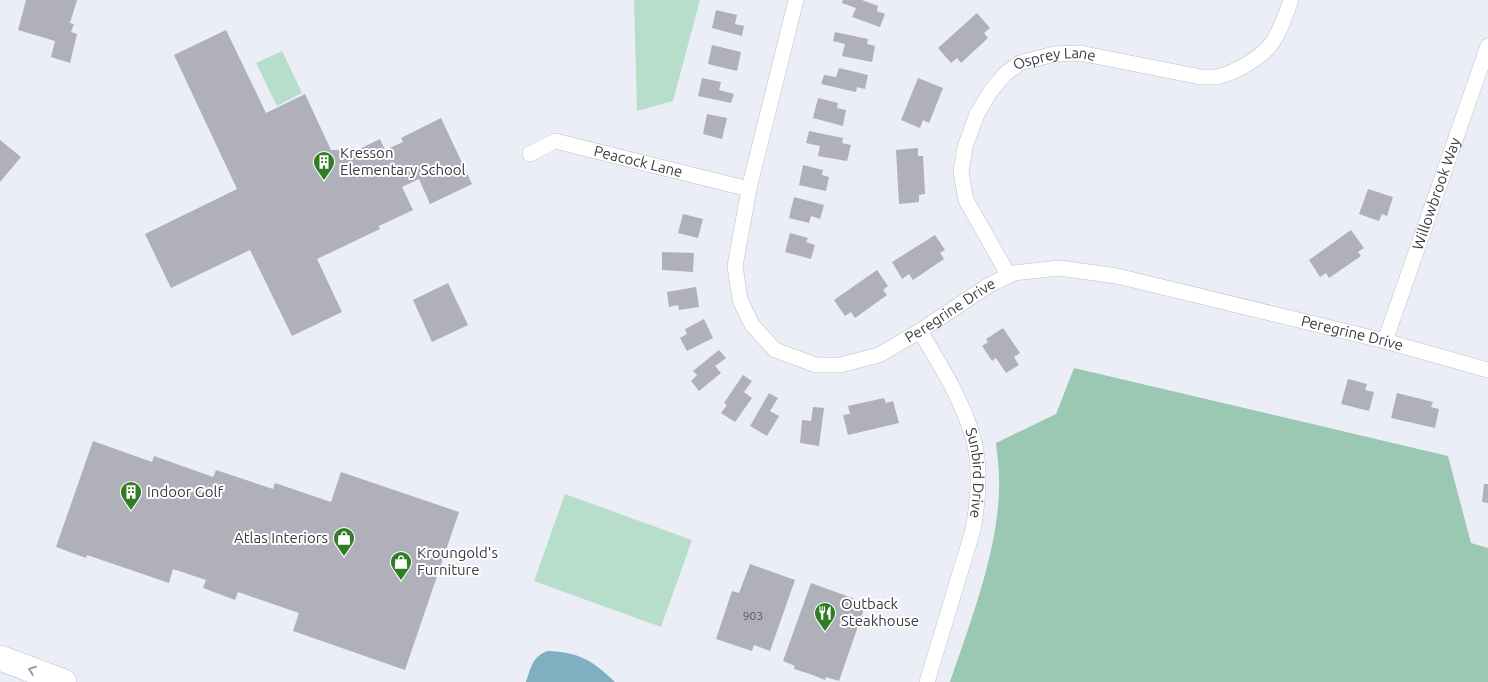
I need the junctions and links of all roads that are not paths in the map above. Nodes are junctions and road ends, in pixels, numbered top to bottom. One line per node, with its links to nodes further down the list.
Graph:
1 (796, 0): 5 (street, Peregrine Drive)
2 (1291, 0): 6 (street, Osprey Lane)
3 (1488, 46): 8 (street, Willowbrook Way)
4 (530, 154): 5 (street, Peacock Lane)
5 (749, 189): 7 (street, Peregrine Drive)
6 (1008, 276): 7 (street, Peregrine Drive); 8 (street, Peregrine Drive)
7 (920, 331): 12 (street, Sunbird Drive)
8 (1385, 341): 9 (street, Peregrine Drive)
9 (1488, 370)
10 (0, 658): 11 (highway, one-way to 10)
11 (64, 682)
12 (927, 682)

